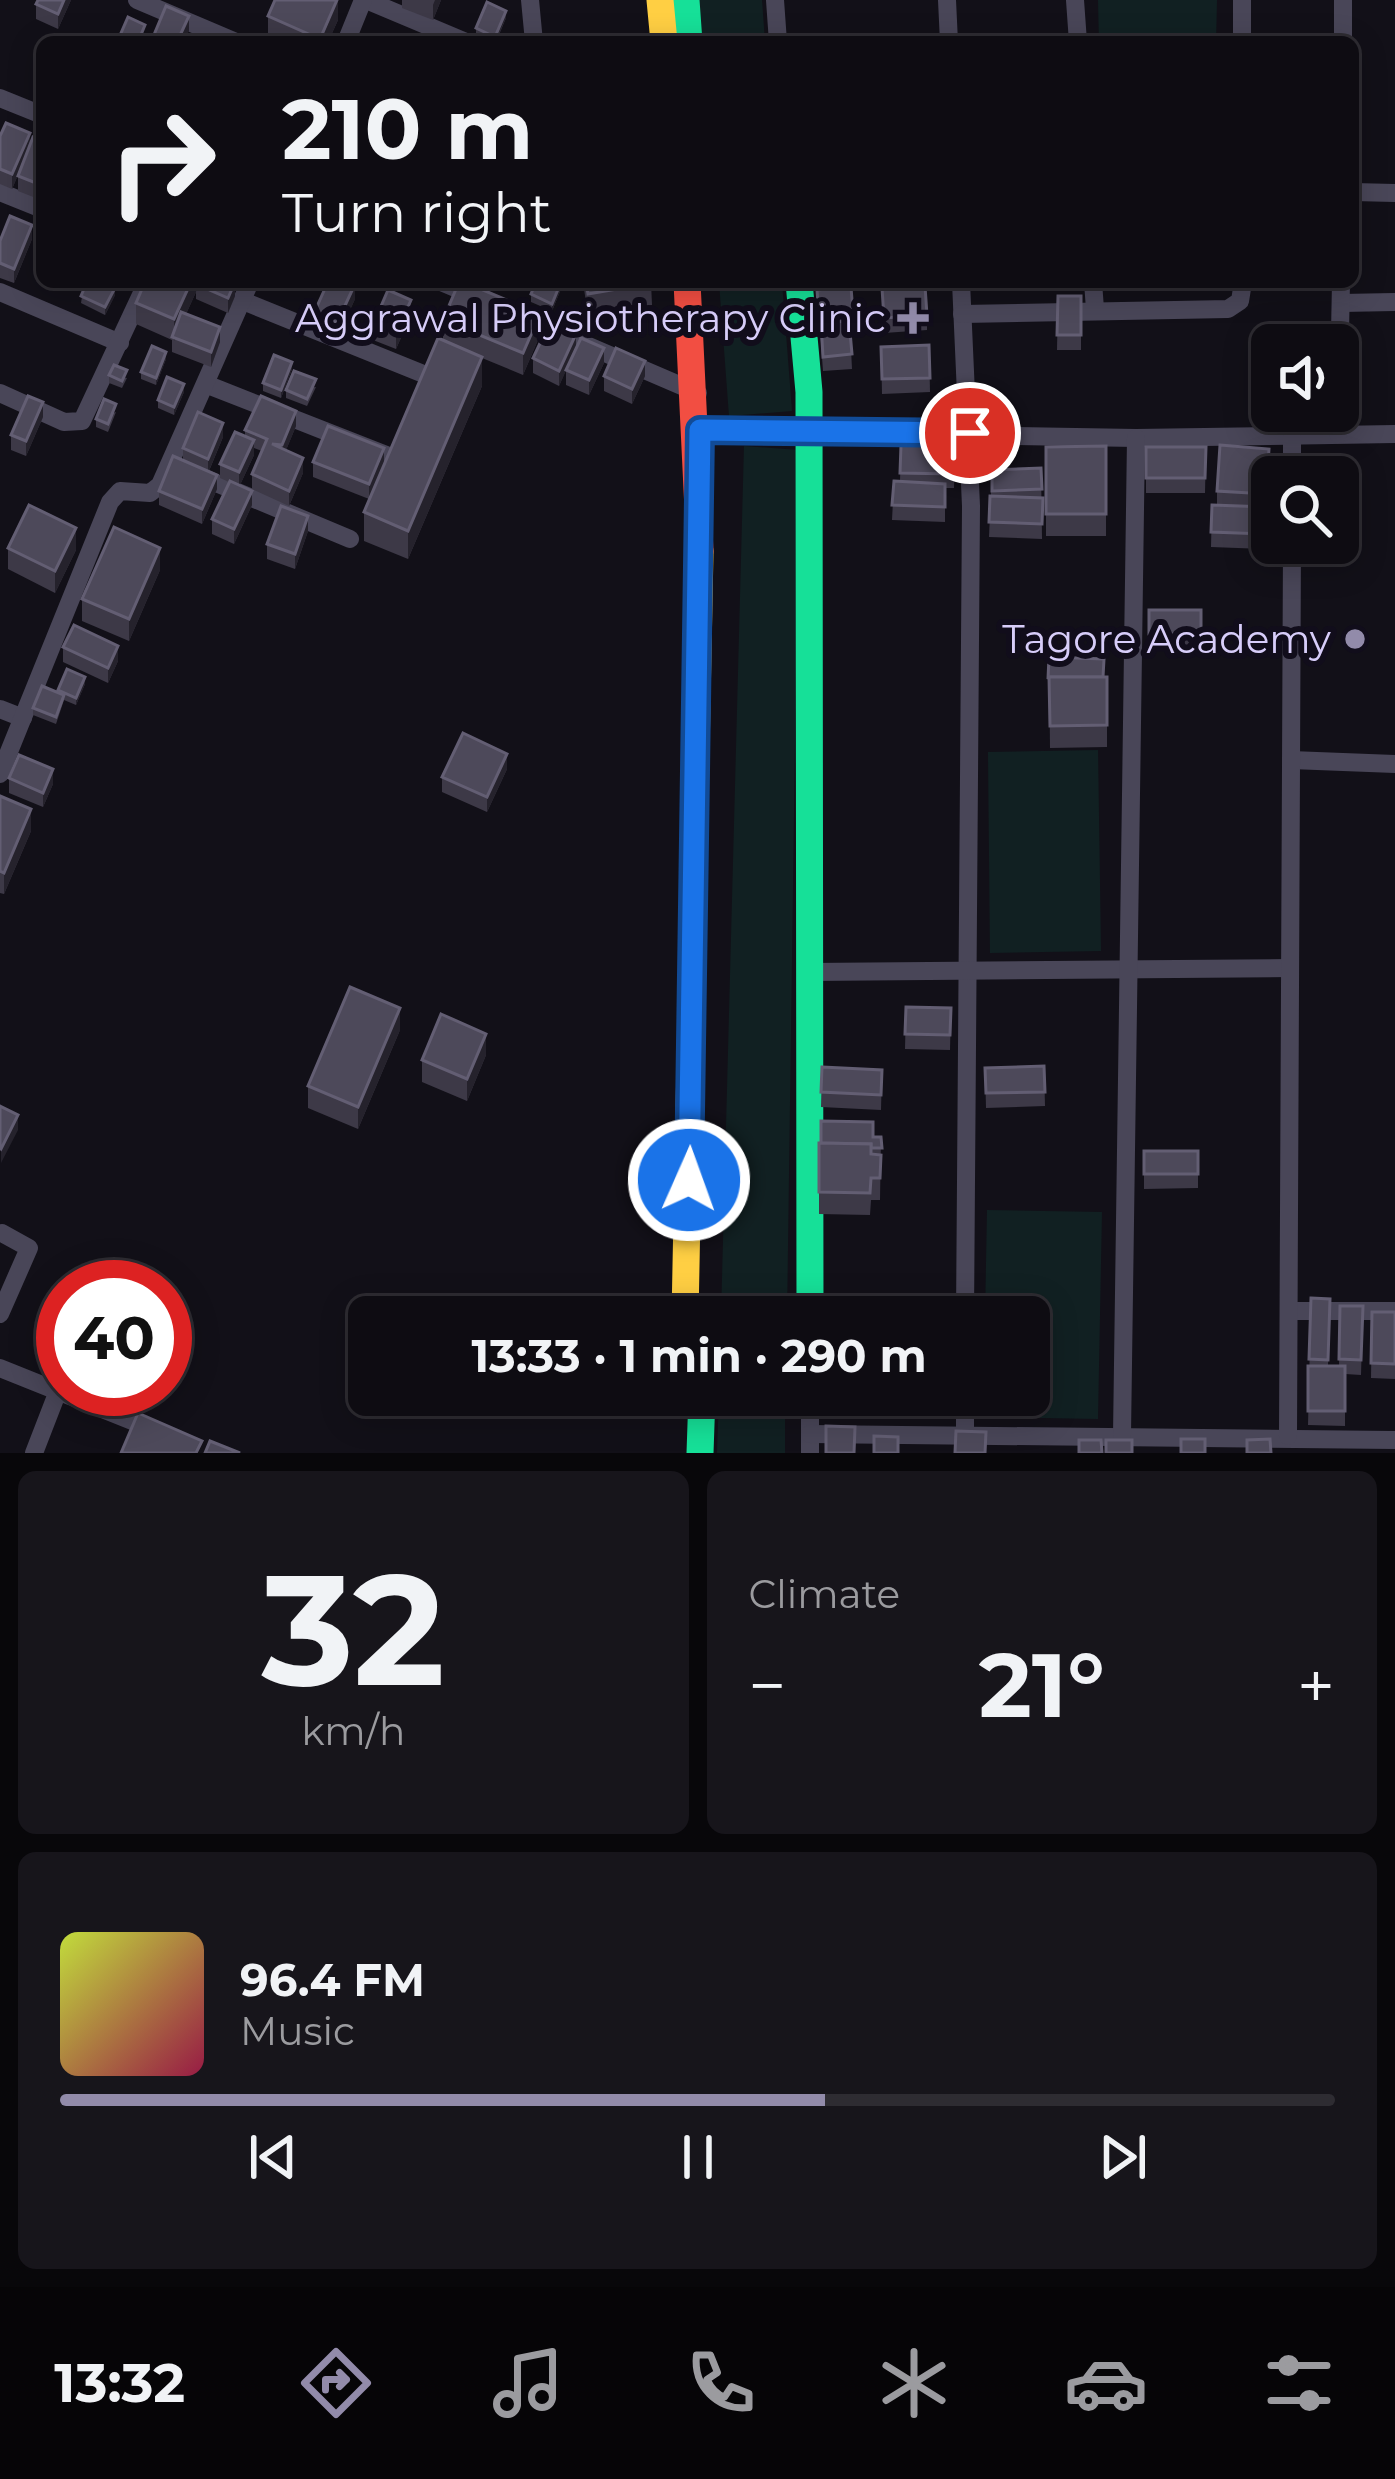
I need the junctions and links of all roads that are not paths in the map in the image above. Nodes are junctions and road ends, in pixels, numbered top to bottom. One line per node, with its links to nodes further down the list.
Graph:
1 (136, 0): 11 (street)
2 (530, 0): 14 (street)
3 (660, 0): 15 (street)
4 (686, 0): 16 (street)
5 (775, 0): 17 (street)
6 (947, 0): 18 (street)
7 (1075, 0): 19 (street)
8 (1242, 0): 20 (street)
9 (1343, 0): 21 (street)
10 (374, 2): 12 (street); 13 (street)
11 (222, 36)
12 (350, 36)
13 (449, 36)
14 (533, 36)
15 (663, 36)
16 (689, 36)
17 (778, 36)
18 (949, 36)
19 (1078, 36)
20 (1242, 36)
21 (1342, 36)
22 (0, 98): 23 (street)
23 (36, 113)
24 (0, 192): 27 (street)
25 (1359, 192): 26 (street)
26 (1395, 193)
27 (36, 207)
28 (144, 288): 43 (street)
29 (458, 288): 47 (street)
30 (688, 288): 47 (street)
31 (706, 288): 48 (street)
32 (799, 288): 49 (street)
33 (961, 288): 42 (street)
34 (1093, 288): 41 (street)
35 (1243, 288): 41 (street)
36 (1341, 288): 40 (street)
37 (0, 292): 43 (street)
38 (247, 292): 44 (street); 45 (street)
39 (1395, 302): 40 (street)
40 (1341, 303): 51 (street)
41 (1095, 309): 42 (street)
42 (962, 314): 50 (street)
43 (120, 343): 46 (street)
44 (421, 373)
45 (208, 385): 55 (street); 57 (street)
46 (0, 392)
47 (698, 393): 48 (street)
48 (709, 431): 49 (street); 70 (street); 71 (street)
49 (808, 433): 50 (street); 68 (street)
50 (970, 433): 54 (street); 67 (street)
51 (1338, 434): 52 (street); 53 (street)
52 (1395, 434)
53 (1292, 436): 54 (street); 56 (street)
54 (1136, 438): 66 (street)
55 (386, 455)
56 (1292, 456)
57 (170, 464): 58 (street); 61 (street)
58 (350, 538)
59 (1292, 564): 62 (street)
60 (0, 709): 61 (street)
61 (23, 718): 64 (street)
62 (1291, 760): 63 (street); 65 (street)
63 (1395, 764)
64 (0, 774)
65 (1290, 968): 66 (street); 74 (street)
66 (1125, 969): 67 (street); 85 (street)
67 (967, 970): 68 (street); 73 (street)
68 (809, 972): 72 (street)
69 (2, 1233): 76 (street)
70 (687, 1296)
71 (704, 1296)
72 (810, 1296)
73 (965, 1296)
74 (1292, 1311): 75 (street); 86 (street)
75 (1395, 1311)
76 (0, 1314)
77 (0, 1368): 78 (street)
78 (36, 1382)
79 (48, 1416): 90 (street)
80 (105, 1416): 87 (street)
81 (683, 1416): 91 (street)
82 (701, 1416): 92 (street)
83 (964, 1416): 84 (street)
84 (964, 1434): 85 (street); 89 (street)
85 (1122, 1435): 86 (street)
86 (1288, 1436): 88 (street)
87 (171, 1437)
88 (1395, 1440)
89 (810, 1443)
90 (34, 1453)
91 (682, 1453)
92 (700, 1453)

